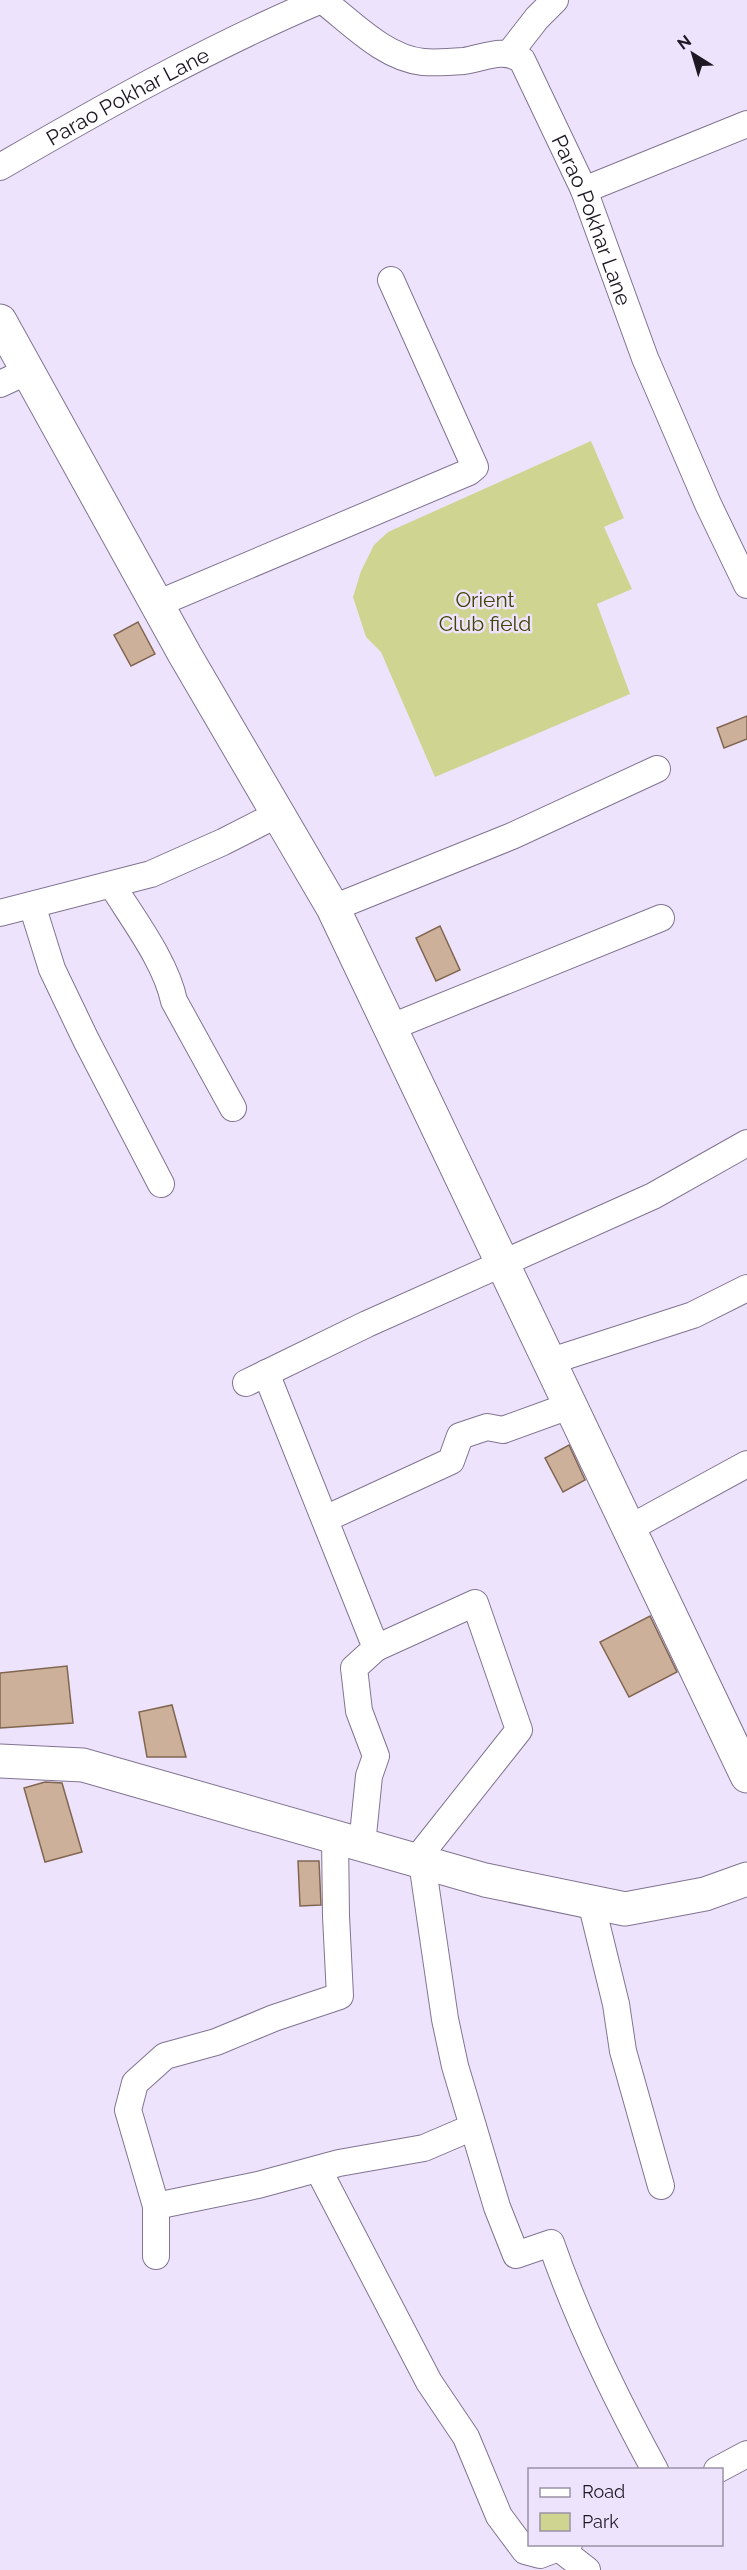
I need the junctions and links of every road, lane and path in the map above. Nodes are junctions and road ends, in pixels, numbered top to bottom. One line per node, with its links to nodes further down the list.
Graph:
1 (322, 0): 3 (street, Parao Pokhar Lane); 5 (street, Parao Pokhar Lane)
2 (555, 0): 3 (street)
3 (509, 54): 6 (street, Parao Pokhar Lane)
4 (747, 124): 6 (street)
5 (0, 167)
6 (584, 190): 10 (street, Parao Pokhar Lane)
7 (392, 280): 11 (street)
8 (0, 321): 9 (main road)
9 (14, 378): 11 (main road)
10 (747, 585)
11 (157, 604): 13 (main road)
12 (657, 769): 16 (street)
13 (278, 814): 14 (street); 16 (main road)
14 (112, 885): 15 (street); 20 (street)
15 (32, 905): 17 (street); 22 (street)
16 (333, 908): 19 (main road)
17 (0, 913)
18 (661, 918): 19 (street)
19 (390, 1028): 23 (main road)
20 (233, 1108)
21 (747, 1143): 23 (street)
22 (161, 1184)
23 (501, 1264): 25 (main road); 28 (street)
24 (747, 1288): 25 (street)
25 (548, 1362): 26 (main road)
26 (569, 1406): 28 (street); 29 (main road)
27 (747, 1464): 29 (street)
28 (325, 1520): 30 (street)
29 (628, 1529): 32 (main road)
30 (376, 1648): 33 (street); 34 (street)
31 (0, 1761): 33 (main road)
32 (747, 1776)
33 (348, 1841): 34 (main road); 40 (street)
34 (419, 1861): 36 (main road); 37 (street)
35 (747, 1880): 36 (main road)
36 (591, 1902): 39 (street)
37 (473, 2127): 38 (street); 43 (street)
38 (318, 2169): 40 (street); 45 (street)
39 (660, 2186)
40 (156, 2206): 41 (street)
41 (156, 2256)
42 (747, 2454): 44 (street)
43 (654, 2468)
44 (719, 2468)
45 (549, 2555): 46 (street)
46 (587, 2570)

